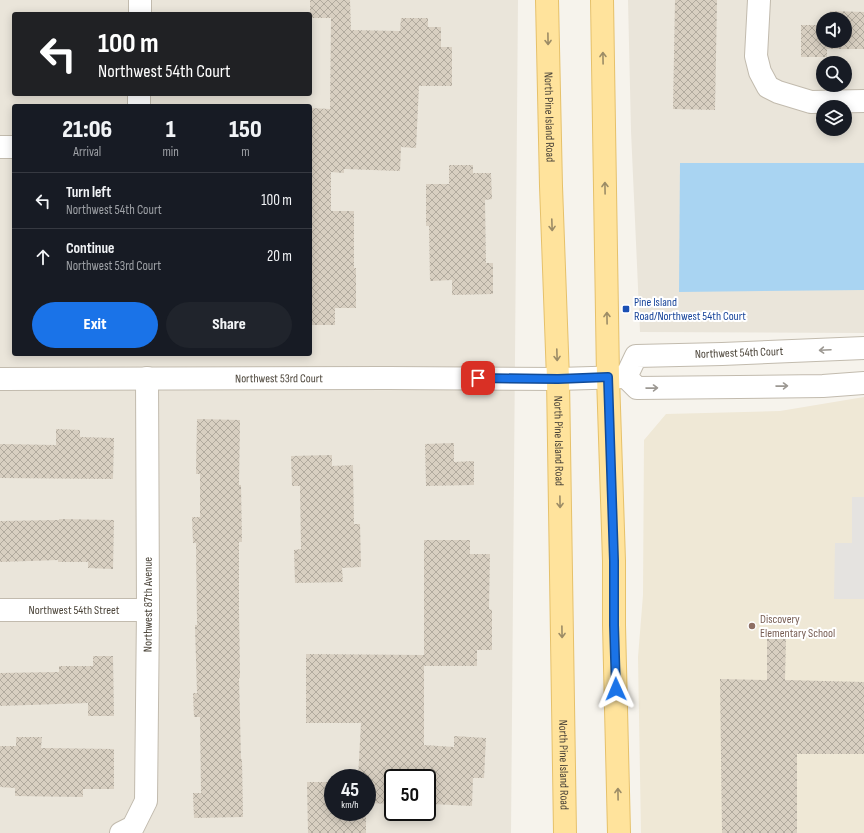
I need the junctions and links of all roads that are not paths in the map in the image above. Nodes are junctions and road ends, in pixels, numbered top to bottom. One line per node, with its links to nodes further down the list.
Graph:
1 (140, 0): 5 (street)
2 (547, 0): 13 (main road, North Pine Island Road, one-way to 13)
3 (602, 0): 10 (main road, one-way to 3)
4 (759, 0): 6 (street)
5 (140, 12)
6 (864, 102)
7 (0, 147): 8 (street)
8 (12, 147)
9 (864, 348): 10 (street, Northwest 54th Court, one-way to 10)
10 (617, 377): 13 (street); 14 (street, one-way to 14); 19 (main road, one-way to 10)
11 (147, 378): 12 (street, Northwest 53rd Court); 13 (street, Northwest 53rd Court); 16 (street, Northwest 87th Avenue)
12 (0, 379)
13 (558, 379): 18 (main road, North Pine Island Road, one-way to 18)
14 (864, 383)
15 (0, 610): 16 (street, Northwest 54th Street)
16 (148, 610): 17 (street, Northwest 87th Avenue)
17 (127, 830)
18 (565, 833)
19 (619, 833)

